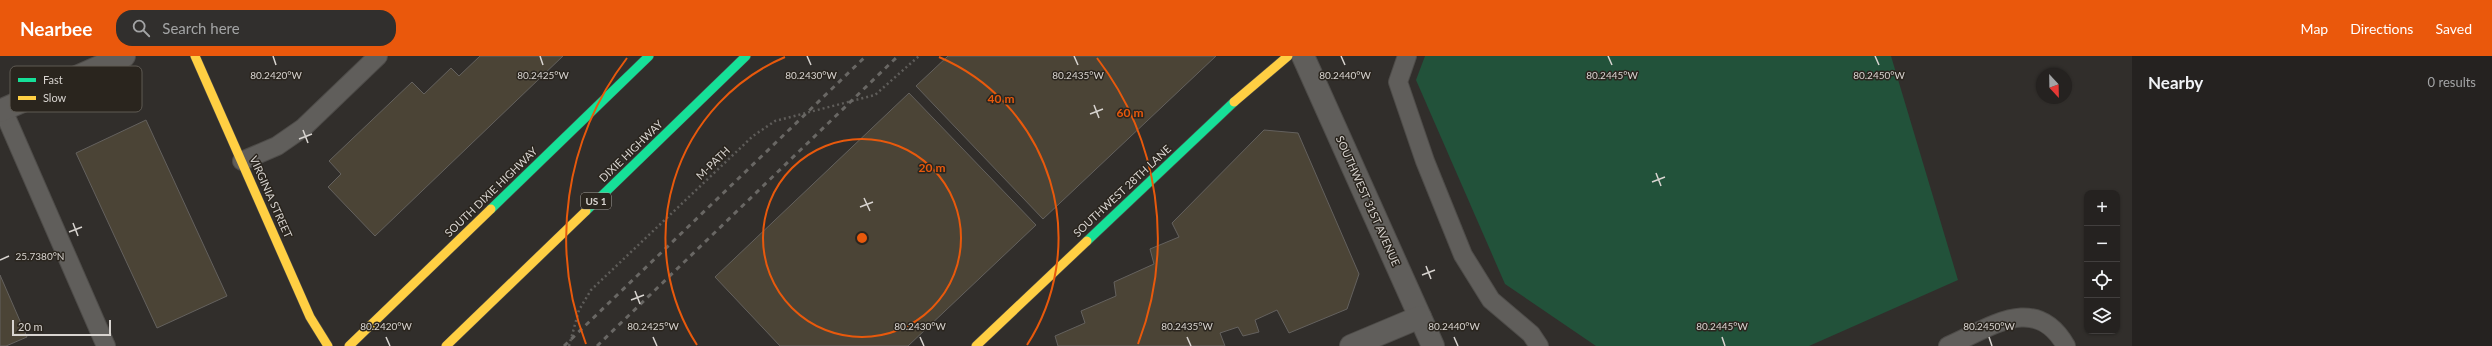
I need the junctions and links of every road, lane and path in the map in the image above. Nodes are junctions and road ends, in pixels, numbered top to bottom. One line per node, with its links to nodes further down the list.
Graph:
1 (124, 56): 10 (street)
2 (195, 56): 12 (main road, VIRGINIA STREET)
3 (378, 56): 12 (lane)
4 (649, 56): 16 (main road, SOUTH DIXIE HIGHWAY)
5 (746, 56): 17 (main road, DIXIE HIGHWAY / US 1)
6 (919, 56): 18 (path, M-PATH)
7 (1288, 56): 19 (main road, SOUTHWEST 28TH LANE)
8 (1303, 56): 13 (street, SOUTHWEST 31ST AVENUE)
9 (1407, 56): 22 (lane)
10 (102, 66)
11 (1, 111): 14 (lane)
12 (242, 160): 15 (main road, VIRGINIA STREET)
13 (1420, 317): 20 (street); 21 (street, SOUTHWEST 31ST AVENUE)
14 (106, 346)
15 (328, 346)
16 (349, 346)
17 (446, 346)
18 (569, 346)
19 (976, 346)
20 (1351, 346)
21 (1433, 346)
22 (1539, 346)
23 (1948, 346): 24 (lane)
24 (2066, 346)

